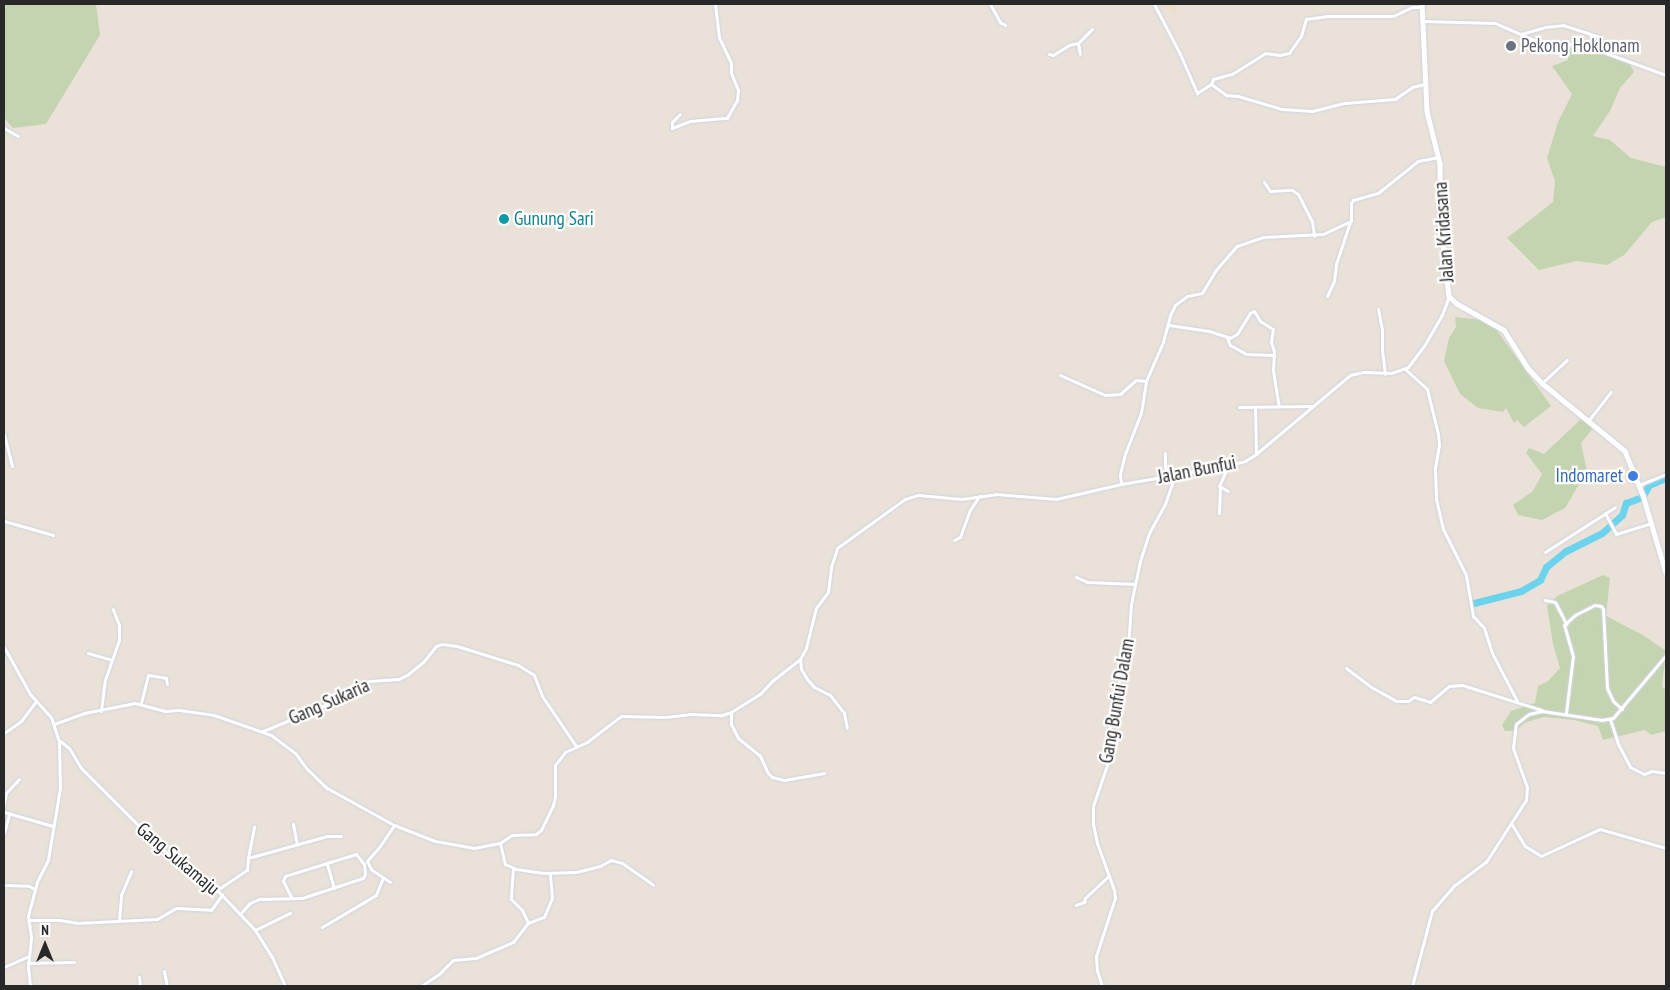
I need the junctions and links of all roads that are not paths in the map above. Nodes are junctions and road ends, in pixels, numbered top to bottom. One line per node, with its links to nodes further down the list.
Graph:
1 (715, 4): 16 (street)
2 (990, 4): 6 (street)
3 (1154, 4): 14 (street)
4 (1422, 5): 5 (street, Jalan Kridasana); 14 (street)
5 (1422, 21): 8 (street); 15 (street, Jalan Kridasana)
6 (1005, 25)
7 (1092, 29): 10 (street)
8 (1521, 34): 9 (street); 13 (street)
9 (1600, 37)
10 (1078, 43): 11 (street); 12 (street)
11 (1049, 54)
12 (1080, 54)
13 (1666, 75)
14 (1211, 84): 15 (street)
15 (1425, 84): 19 (street, Jalan Kridasana)
16 (680, 114)
17 (4, 128): 18 (street)
18 (18, 136)
19 (1439, 157): 21 (street); 24 (street, Jalan Kridasana)
20 (1264, 182): 22 (street)
21 (1350, 221): 22 (street); 23 (street)
22 (1314, 236): 26 (street)
23 (1327, 296)
24 (1449, 296): 30 (street); 34 (street, Jalan Kridasana)
25 (1378, 309): 31 (street)
26 (1169, 326): 27 (street); 33 (street)
27 (1226, 338): 28 (street); 28 (street)
28 (1274, 355): 39 (street)
29 (1567, 360): 34 (street)
30 (1405, 369): 31 (street, Jalan Bunfui); 76 (street)
31 (1385, 374): 37 (street, Jalan Bunfui)
32 (1060, 375): 33 (street)
33 (1146, 381): 49 (street)
34 (1542, 383): 40 (street, Jalan Kridasana)
35 (1611, 392): 40 (street)
36 (1255, 406): 38 (street); 39 (street); 43 (street)
37 (1314, 406): 39 (street); 43 (street, Jalan Bunfui)
38 (1239, 407)
39 (1278, 407)
40 (1587, 421): 50 (street, Jalan Kridasana)
41 (4, 434): 44 (street)
42 (1164, 453): 48 (street)
43 (1256, 454): 45 (street, Jalan Bunfui)
44 (12, 466)
45 (1228, 466): 47 (street, Jalan Bunfui); 51 (street)
46 (1666, 474): 50 (street)
47 (1175, 475): 48 (street, Jalan Bunfui); 64 (street, Gang Bunfui Dalam)
48 (1168, 476): 49 (street, Jalan Bunfui)
49 (1121, 484): 53 (street, Jalan Bunfui)
50 (1639, 485): 58 (street, Jalan Kridasana)
51 (1220, 488): 52 (street); 55 (street)
52 (1228, 491)
53 (980, 496): 60 (street); 72 (street, Jalan Bunfui)
54 (1615, 507): 56 (street)
55 (1219, 513)
56 (1605, 513): 58 (street); 61 (street)
57 (4, 522): 59 (street)
58 (1651, 523): 62 (street, Jalan Kridasana)
59 (53, 535)
60 (954, 540)
61 (1545, 552)
62 (1666, 573)
63 (1076, 577): 64 (street)
64 (1135, 584): 112 (street, Gang Bunfui Dalam)
65 (1545, 600): 67 (street)
66 (113, 609): 71 (street)
67 (1566, 624): 78 (street); 82 (street)
68 (4, 647): 75 (street)
69 (88, 652): 71 (street)
70 (1666, 655): 78 (street)
71 (112, 660): 79 (street)
72 (800, 660): 81 (street); 85 (street)
73 (1346, 668): 76 (street)
74 (167, 684): 77 (street)
75 (36, 701): 84 (street); 87 (street)
76 (1517, 701): 80 (street)
77 (141, 703): 79 (street); 86 (street)
78 (1622, 709): 83 (street)
79 (100, 711): 84 (street)
80 (1542, 711): 82 (street); 96 (street)
81 (731, 712): 89 (street); 91 (street)
82 (1566, 713): 83 (street)
83 (1610, 719): 90 (street)
84 (54, 724): 88 (street)
85 (847, 728)
86 (263, 731): 89 (street, Gang Sukaria); 98 (street)
87 (4, 733)
88 (59, 741): 99 (street); 119 (street, Gang Sukamaju)
89 (576, 746): 104 (street)
90 (1666, 772)
91 (824, 773)
92 (19, 779): 93 (street)
93 (4, 804)
94 (4, 812): 95 (street)
95 (9, 814): 99 (street); 101 (street)
96 (1511, 823): 105 (street); 142 (street)
97 (293, 824): 103 (street)
98 (394, 825): 104 (street); 107 (street)
99 (53, 826): 118 (street)
100 (254, 827): 106 (street)
101 (4, 833)
102 (341, 836): 103 (street)
103 (297, 844): 106 (street)
104 (500, 844): 109 (street)
105 (1666, 848)
106 (248, 858): 119 (street)
107 (366, 862): 108 (street); 113 (street); 117 (street)
108 (327, 864): 117 (street); 121 (street)
109 (513, 868): 111 (street); 127 (street)
110 (131, 870): 126 (street)
111 (550, 873): 116 (street); 127 (street)
112 (1109, 876): 122 (street); 141 (street, Gang Bunfui Dalam)
113 (383, 878): 114 (street); 128 (street)
114 (390, 882)
115 (4, 885): 118 (street)
116 (653, 885)
117 (334, 888): 121 (street)
118 (35, 889): 125 (street)
119 (217, 890): 120 (street, Gang Sukamaju)
120 (222, 895): 124 (street, Gang Sukamaju); 126 (street)
121 (291, 897): 124 (street)
122 (1076, 905)
123 (290, 913): 129 (street)
124 (240, 914): 129 (street, Gang Sukamaju)
125 (28, 920): 126 (street); 130 (street)
126 (119, 920)
127 (528, 923): 140 (street)
128 (322, 927)
129 (255, 930): 139 (street, Gang Sukamaju)
130 (29, 956): 132 (street); 133 (street)
131 (74, 962): 132 (street)
132 (28, 963): 136 (street)
133 (4, 967)
134 (164, 971): 138 (street)
135 (139, 977): 137 (street)
136 (30, 986)
137 (140, 986)
138 (167, 986)
139 (285, 986)
140 (421, 986)
141 (1102, 986)
142 (1412, 986)

